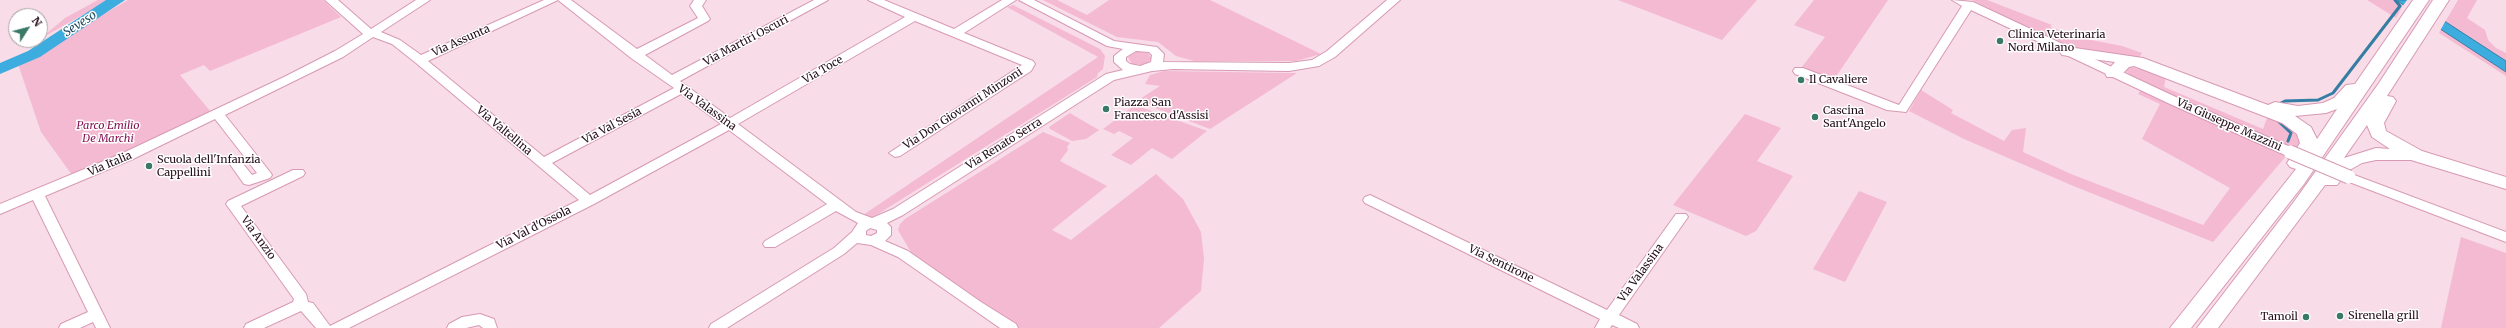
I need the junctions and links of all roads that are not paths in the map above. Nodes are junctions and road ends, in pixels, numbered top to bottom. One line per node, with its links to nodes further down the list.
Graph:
1 (331, 0): 15 (street, Via Assunta)
2 (424, 0): 15 (street, Via Italia)
3 (553, 0): 24 (street, Via Assunta)
4 (564, 0): 21 (street, Via Valassina)
5 (822, 0): 33 (street, Via Martiri Oscuri)
6 (874, 0): 14 (street, Via Don Giovanni Minzoni)
7 (1010, 0): 16 (street)
8 (1025, 0): 17 (street)
9 (1394, 0): 26 (street)
10 (2421, 0): 32 (highway)
11 (1964, 2): 19 (street, Via Giuseppe Mazzini); 29 (street)
12 (698, 3): 21 (street)
13 (2440, 3): 34 (highway)
14 (915, 16): 16 (street, Via Don Giovanni Minzoni); 38 (street, Via Toce)
15 (371, 33): 24 (street, Via Assunta); 37 (street, Via Italia)
16 (955, 33): 39 (street, Via Don Giovanni Minzoni)
17 (1111, 44): 18 (street); 23 (street)
18 (1134, 47): 20 (street); 23 (street)
19 (2068, 52): 22 (highway); 30 (street, Via Giuseppe Mazzini)
20 (1158, 54): 26 (street); 27 (street)
21 (635, 55): 33 (street, Via Valassina)
22 (2113, 55): 25 (highway); 30 (highway)
23 (1120, 59): 28 (street); 31 (street, Via Renato Serra)
24 (420, 60): 42 (street, Via Valtellina)
25 (2137, 61): 30 (highway); 36 (highway)
26 (1183, 65): 27 (street)
27 (1151, 67): 28 (street, Via Renato Serra)
28 (1137, 70): 31 (street, Via Renato Serra)
29 (1799, 71)
30 (2108, 71): 54 (street, Via Giuseppe Mazzini, bridge)
31 (1110, 77): 53 (street, Via Renato Serra)
32 (2369, 78): 36 (highway); 44 (highway)
33 (670, 81): 35 (street, Via Valassina)
34 (2386, 85): 40 (highway); 50 (highway)
35 (681, 89): 38 (street, Via Valassina); 42 (street, Via Val Sesia)
36 (2243, 100): 44 (highway)
37 (217, 113): 41 (street); 46 (street, Via Italia)
38 (730, 124): 48 (street, Via Val d'Ossola); 49 (street, Via Valassina)
39 (895, 153)
40 (2435, 161): 45 (highway); 50 (highway)
41 (235, 163)
42 (543, 163): 48 (street, Via Valtellina)
43 (298, 173): 56 (street, Via Anzio)
44 (2298, 180): 69 (highway)
45 (2506, 183)
46 (37, 194): 51 (street, Via Italia); 57 (street)
47 (1370, 200): 58 (street, Via Sentirone)
48 (589, 201): 63 (street, Via Val d'Ossola)
49 (837, 204): 53 (street, Via Valassina); 55 (street)
50 (2300, 207): 70 (highway)
51 (0, 209)
52 (1681, 217): 58 (street, Via Valassina)
53 (871, 232): 66 (street); 67 (street)
54 (2506, 237)
55 (770, 244)
56 (300, 305): 61 (street); 62 (street)
57 (97, 314): 59 (street); 60 (street)
58 (1605, 323): 68 (street, Via Sentirone)
59 (66, 328)
60 (103, 328)
61 (251, 328)
62 (324, 328)
63 (336, 328)
64 (454, 328): 65 (street)
65 (490, 328)
66 (716, 328)
67 (1011, 328)
68 (1632, 328)
69 (2180, 328)
70 (2207, 328)

